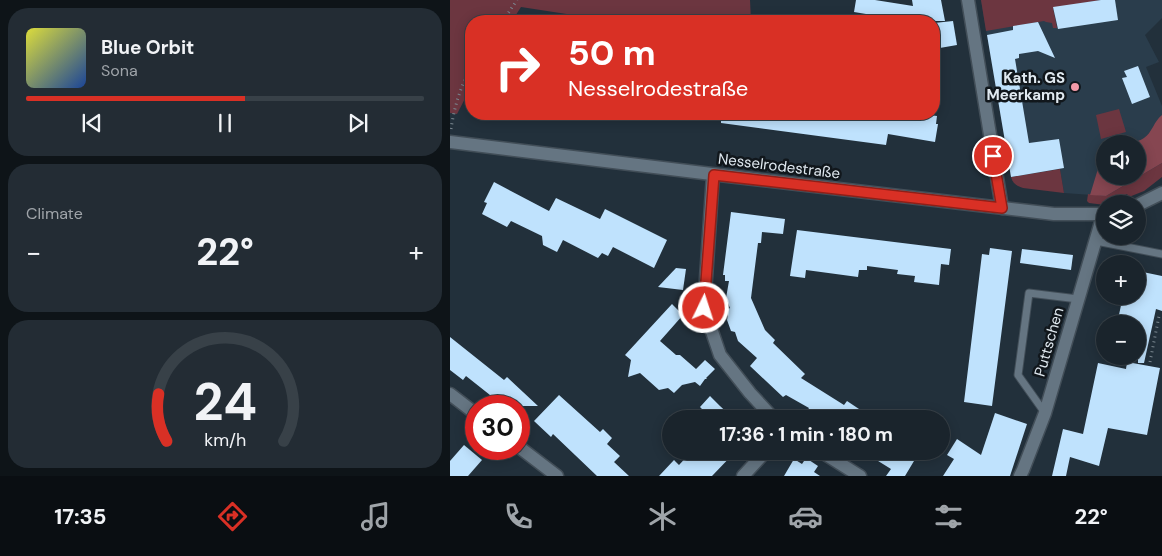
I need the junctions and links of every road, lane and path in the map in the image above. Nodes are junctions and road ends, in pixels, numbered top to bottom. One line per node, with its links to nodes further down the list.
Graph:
1 (518, 0): 3 (path)
2 (968, 0): 10 (street)
3 (507, 15)
4 (465, 80): 5 (path)
5 (450, 132)
6 (450, 142): 7 (street, Nesselrodestraße)
7 (714, 175): 10 (street, Nesselrodestraße); 20 (street)
8 (1162, 194): 9 (street)
9 (1146, 201)
10 (1002, 208): 11 (street, Nesselrodestraße)
11 (1096, 215)
12 (1096, 240): 15 (street, Puttschen)
13 (1120, 245): 14 (lane)
14 (1162, 254)
15 (1078, 299): 21 (street, Puttschen); 21 (lane)
16 (1159, 316): 17 (path)
17 (1150, 362)
18 (450, 394): 19 (street)
19 (465, 406)
20 (765, 410)
21 (1045, 413): 28 (street, Puttschen)
22 (530, 455): 25 (street)
23 (758, 460): 26 (street)
24 (834, 460): 27 (street)
25 (557, 476)
26 (743, 476)
27 (860, 476)
28 (1020, 476)

